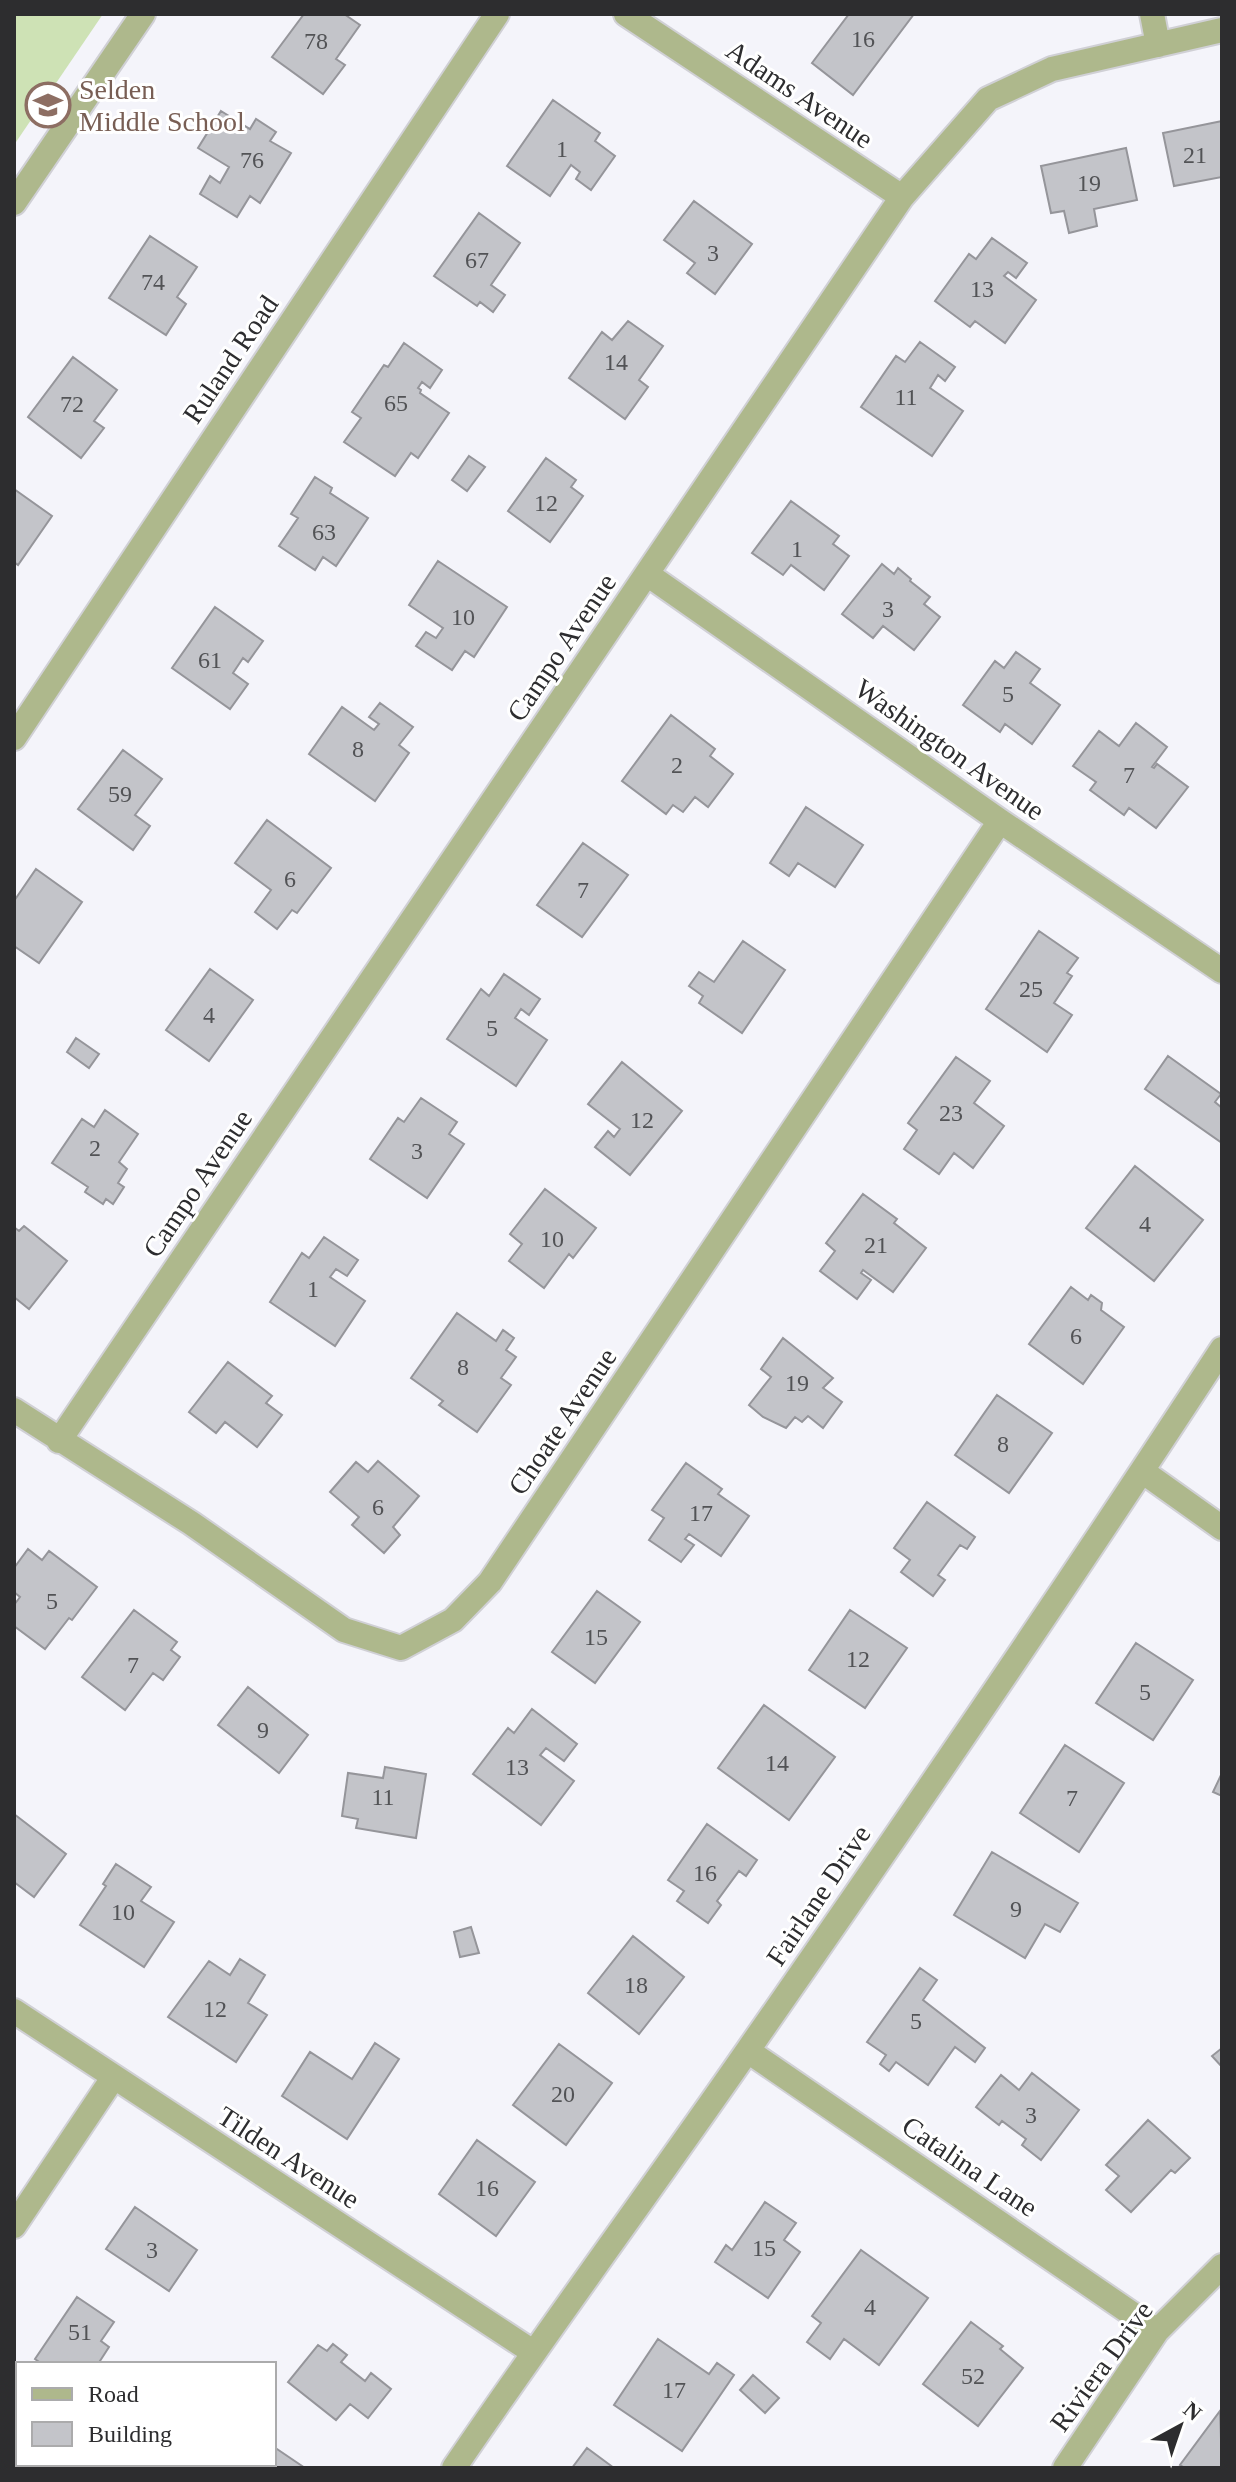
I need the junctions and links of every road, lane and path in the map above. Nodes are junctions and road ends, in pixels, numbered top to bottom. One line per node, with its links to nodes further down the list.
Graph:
1 (143, 14): 8 (street)
2 (497, 14): 10 (street, Ruland Road)
3 (626, 14): 7 (street, Adams Avenue)
4 (1152, 14): 6 (street)
5 (1222, 30): 6 (street, Campo Avenue)
6 (1158, 45): 7 (street, Campo Avenue)
7 (902, 197): 9 (street, Campo Avenue)
8 (14, 203)
9 (647, 574): 11 (street, Washington Avenue); 15 (street, Campo Avenue)
10 (14, 738)
11 (1000, 821): 12 (street, Washington Avenue); 15 (street, Choate Avenue)
12 (1222, 971)
13 (1222, 1349): 16 (street, Fairlane Drive)
14 (14, 1410): 15 (street, Choate Avenue)
15 (59, 1441)
16 (1142, 1471): 17 (street); 19 (street, Fairlane Drive)
17 (1222, 1528)
18 (14, 2011): 20 (street, Tilden Avenue)
19 (748, 2051): 23 (street, Catalina Lane); 24 (street, Fairlane Drive)
20 (113, 2078): 21 (street); 24 (street, Tilden Avenue)
21 (14, 2226)
22 (1222, 2266): 23 (street, Riviera Drive)
23 (1157, 2331): 26 (street, Riviera Drive)
24 (533, 2352): 25 (street, Fairlane Drive)
25 (454, 2468)
26 (1065, 2468)

